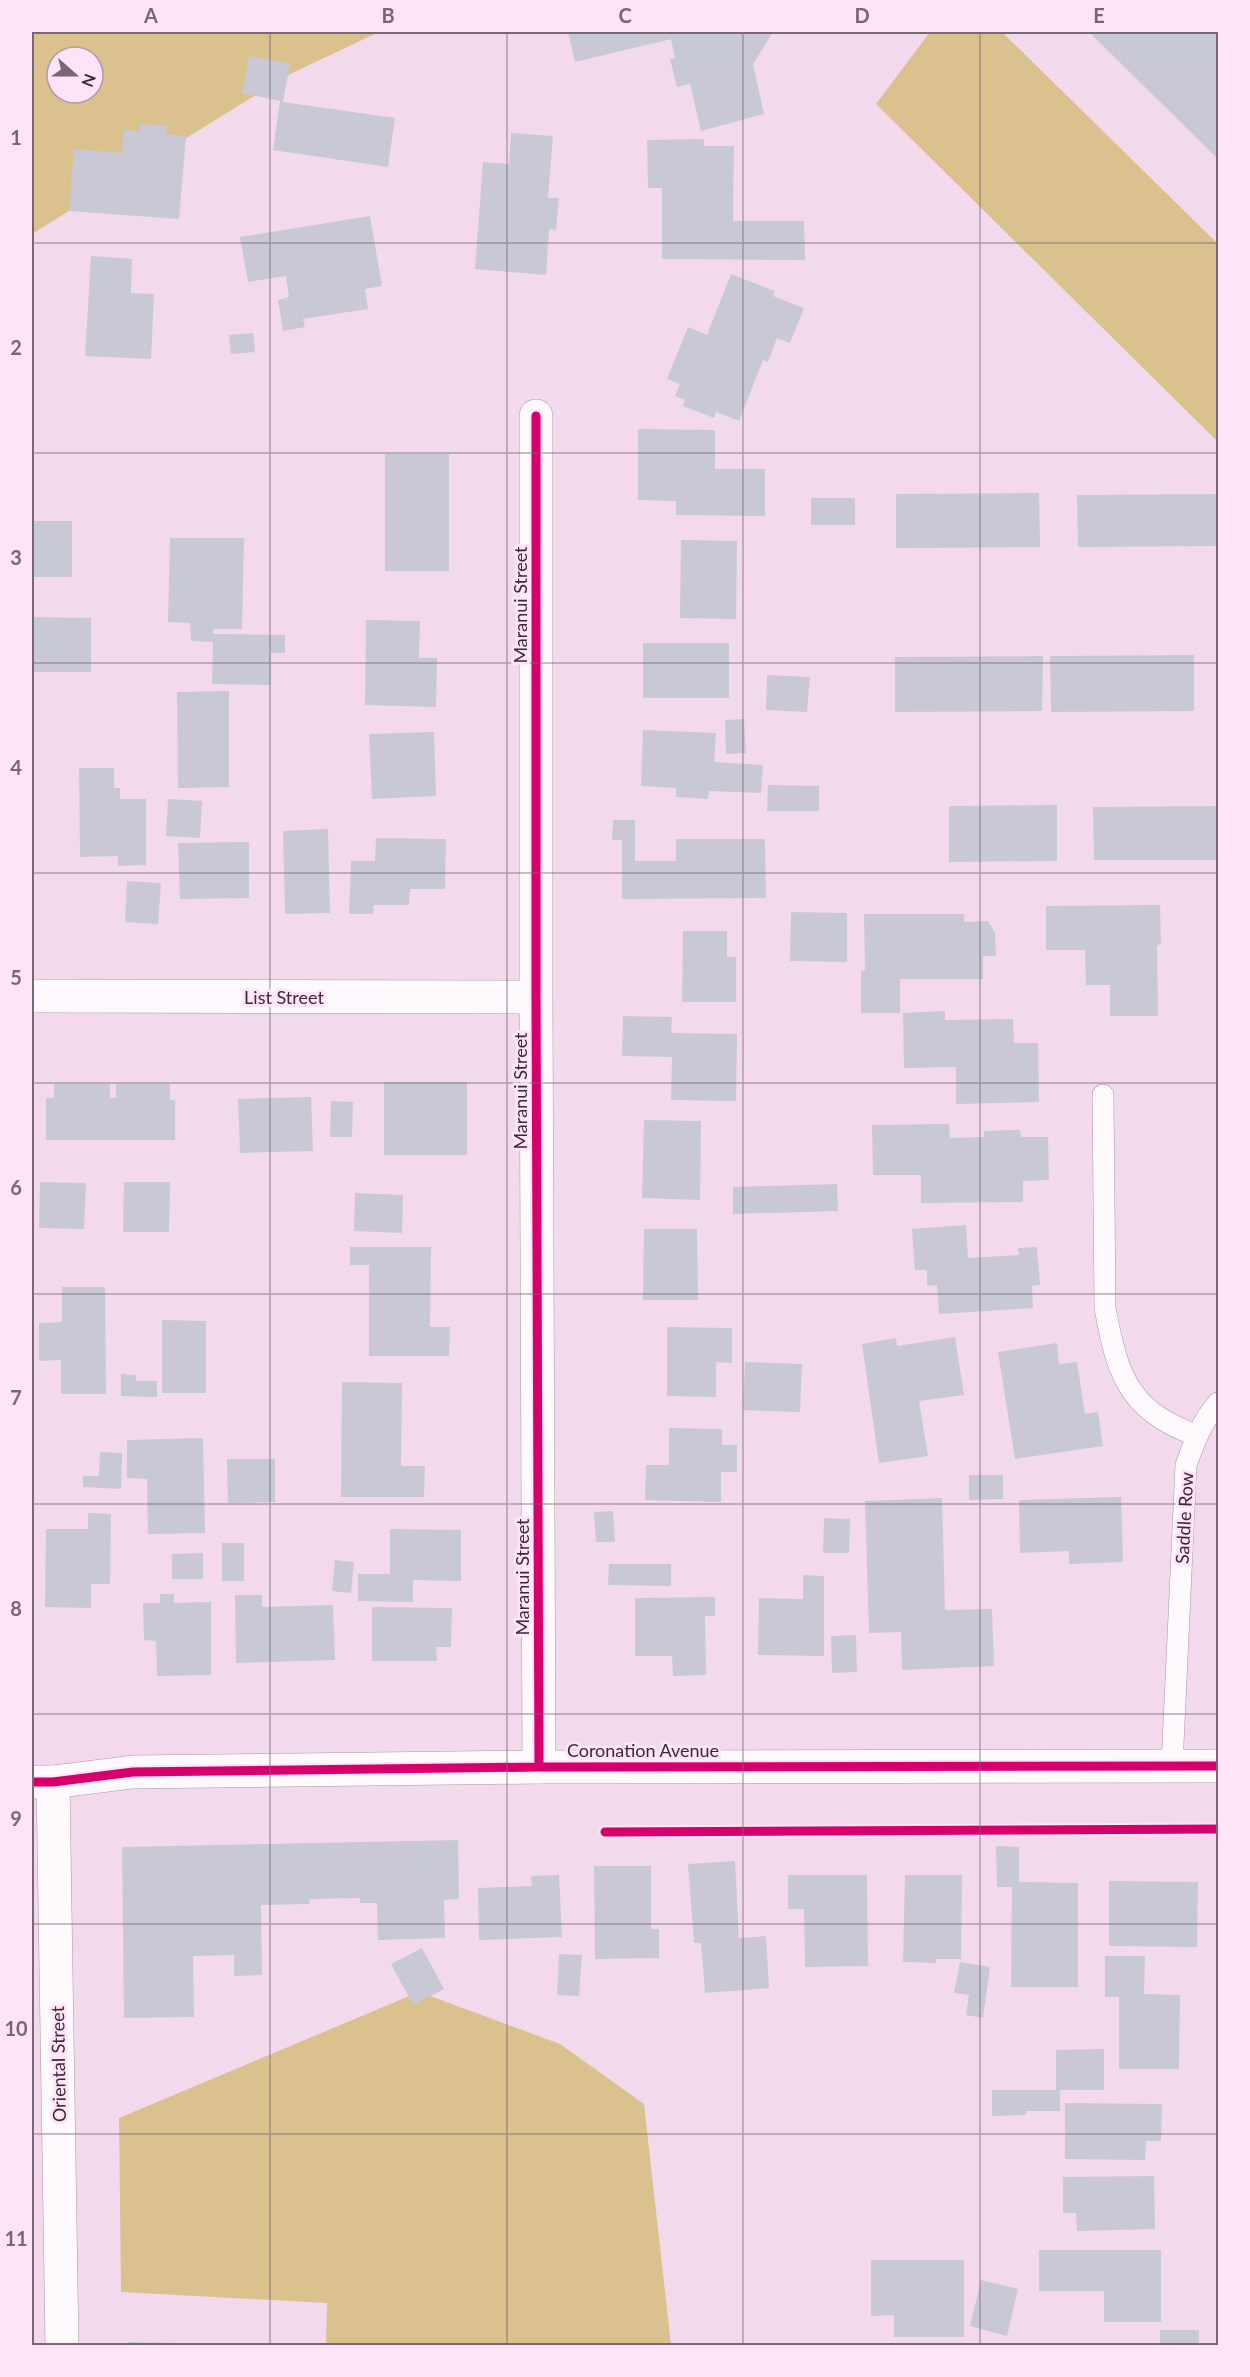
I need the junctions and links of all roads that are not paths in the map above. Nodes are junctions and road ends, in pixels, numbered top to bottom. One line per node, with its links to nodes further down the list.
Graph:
1 (536, 416): 3 (main road, Maranui Street)
2 (32, 996): 3 (main road, List Street)
3 (536, 997): 9 (main road, Maranui Street)
4 (1103, 1095): 6 (lane)
5 (1218, 1403): 6 (lane, Saddle Row)
6 (1196, 1436): 7 (lane, Saddle Row)
7 (1172, 1766): 8 (main road, Coronation Avenue); 9 (main road, Coronation Avenue)
8 (1218, 1766)
9 (539, 1767): 10 (main road, Coronation Avenue)
10 (42, 1782): 11 (main road, Oriental Street)
11 (62, 2346)

